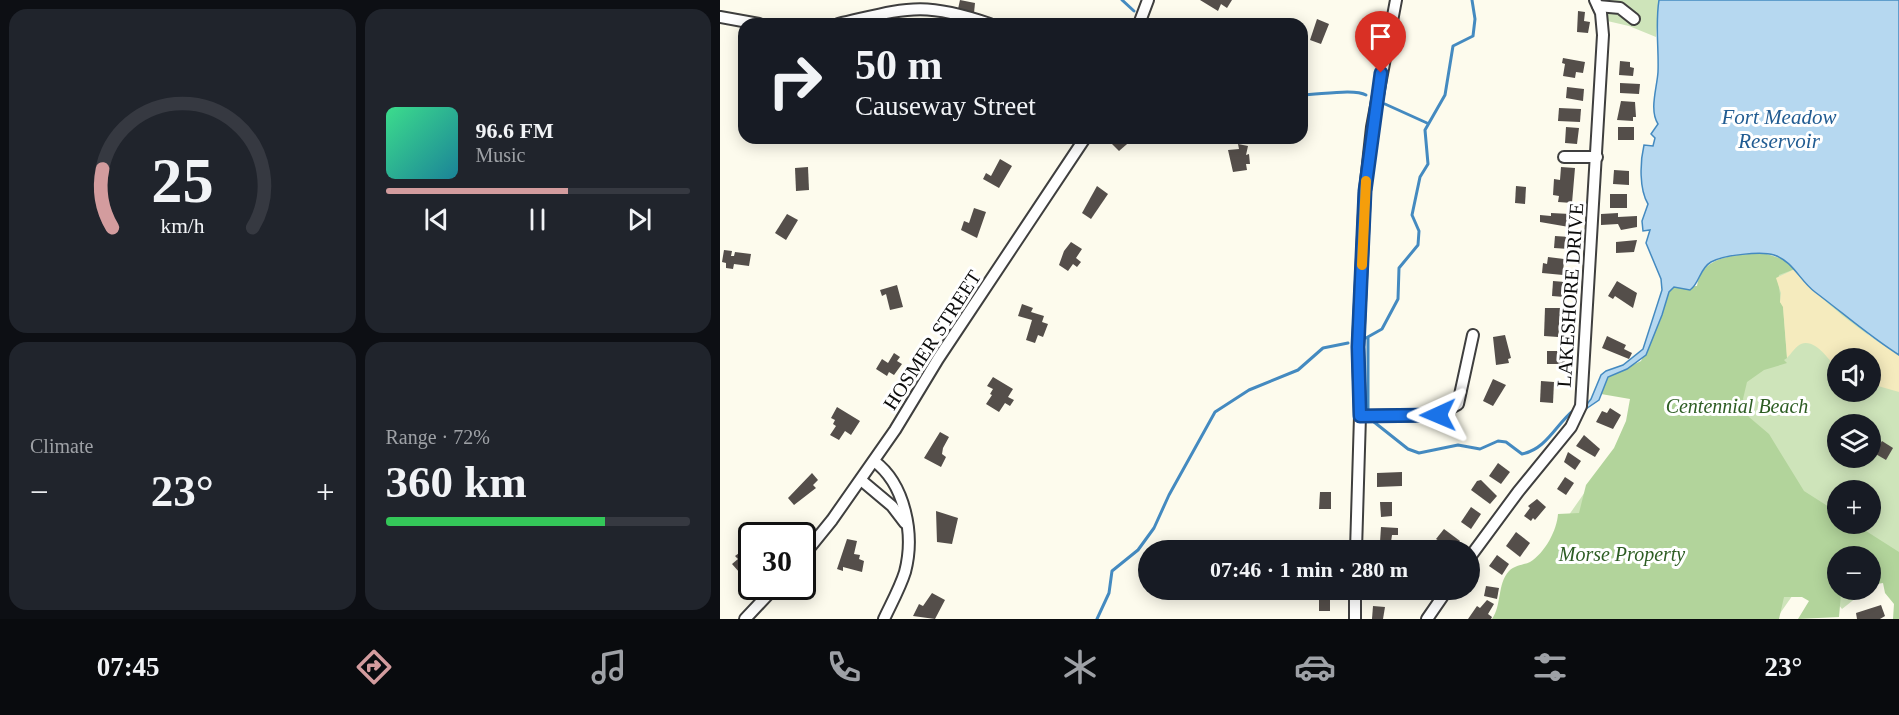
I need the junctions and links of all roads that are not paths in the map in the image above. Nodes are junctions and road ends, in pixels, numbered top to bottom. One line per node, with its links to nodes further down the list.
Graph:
1 (1148, 0): 7 (street)
2 (1396, 0): 14 (street)
3 (1596, 3): 8 (street); 12 (street, LAKESHORE DRIVE)
4 (720, 17): 9 (street)
5 (867, 18): 6 (street)
6 (973, 18)
7 (1141, 18)
8 (1634, 19)
9 (738, 20)
10 (1080, 144): 15 (street, HOSMER STREET)
11 (1564, 157): 12 (street)
12 (1597, 158): 20 (street, LAKESHORE DRIVE)
13 (1473, 335): 14 (street)
14 (1360, 416): 19 (street)
15 (874, 461): 16 (street, HOSMER STREET); 17 (street)
16 (861, 480): 17 (street); 18 (street, HOSMER STREET)
17 (905, 523): 25 (street)
18 (816, 539)
19 (1356, 540)
20 (1480, 543)
21 (763, 600): 24 (street)
22 (1355, 600): 26 (street)
23 (1440, 600): 27 (street)
24 (746, 619)
25 (884, 619)
26 (1355, 619)
27 (1427, 619)

